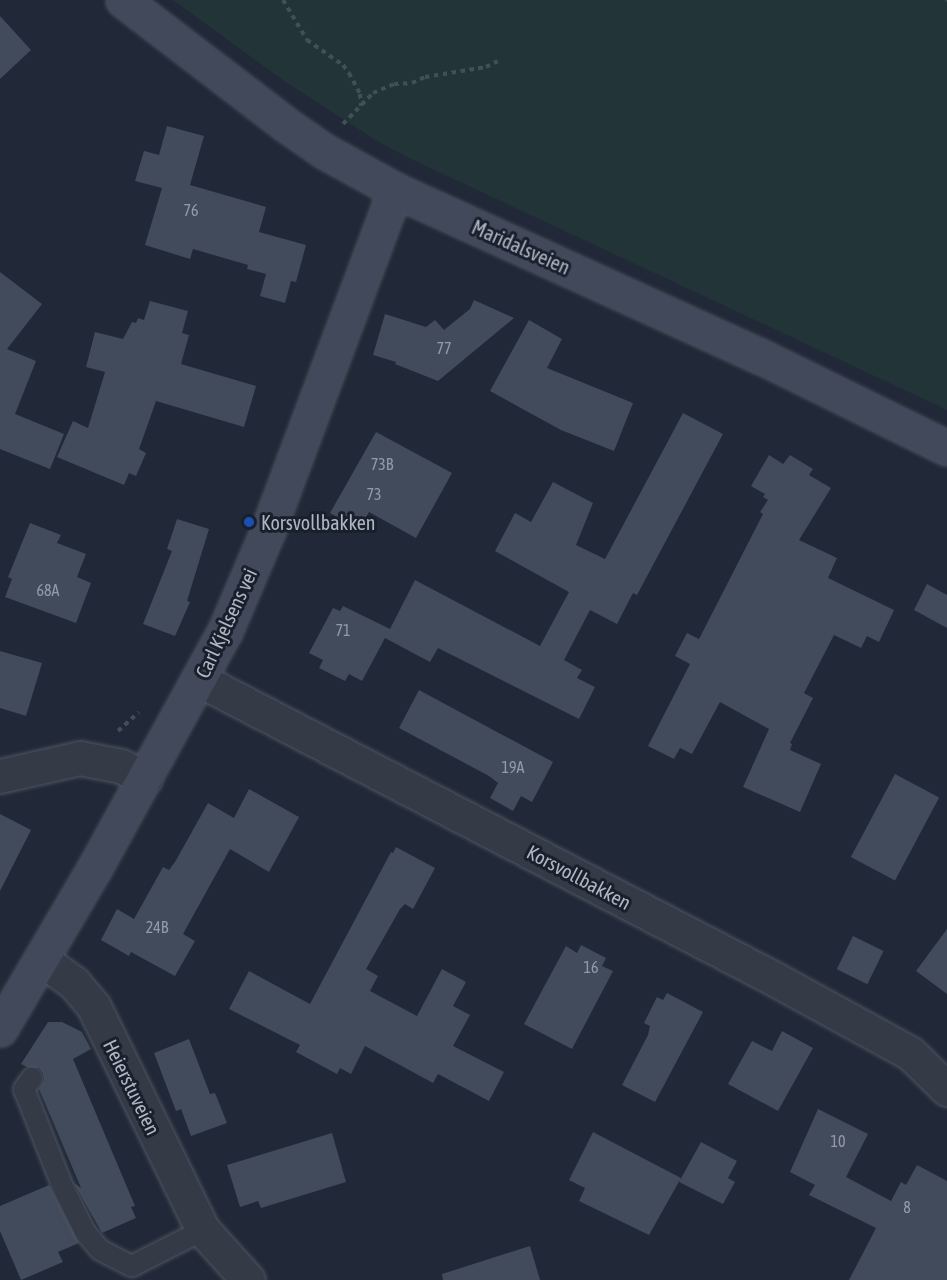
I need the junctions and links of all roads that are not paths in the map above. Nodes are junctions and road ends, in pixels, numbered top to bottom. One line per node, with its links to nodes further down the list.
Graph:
1 (123, 0): 2 (main road, Maridalsveien)
2 (395, 190): 3 (main road, Maridalsveien); 4 (main road, Carl Kjelsens vei)
3 (947, 448)
4 (200, 680): 6 (main road, Carl Kjelsens vei); 10 (street, Korsvollbakken)
5 (0, 776): 6 (street)
6 (145, 778): 7 (main road, Carl Kjelsens vei)
7 (41, 960): 8 (main road, Carl Kjelsens vei); 11 (street, Heierstuveien)
8 (0, 1029)
9 (32, 1078): 12 (lane)
10 (947, 1089)
11 (203, 1230): 12 (lane); 13 (street, Heierstuveien)
12 (129, 1273)
13 (248, 1280)

